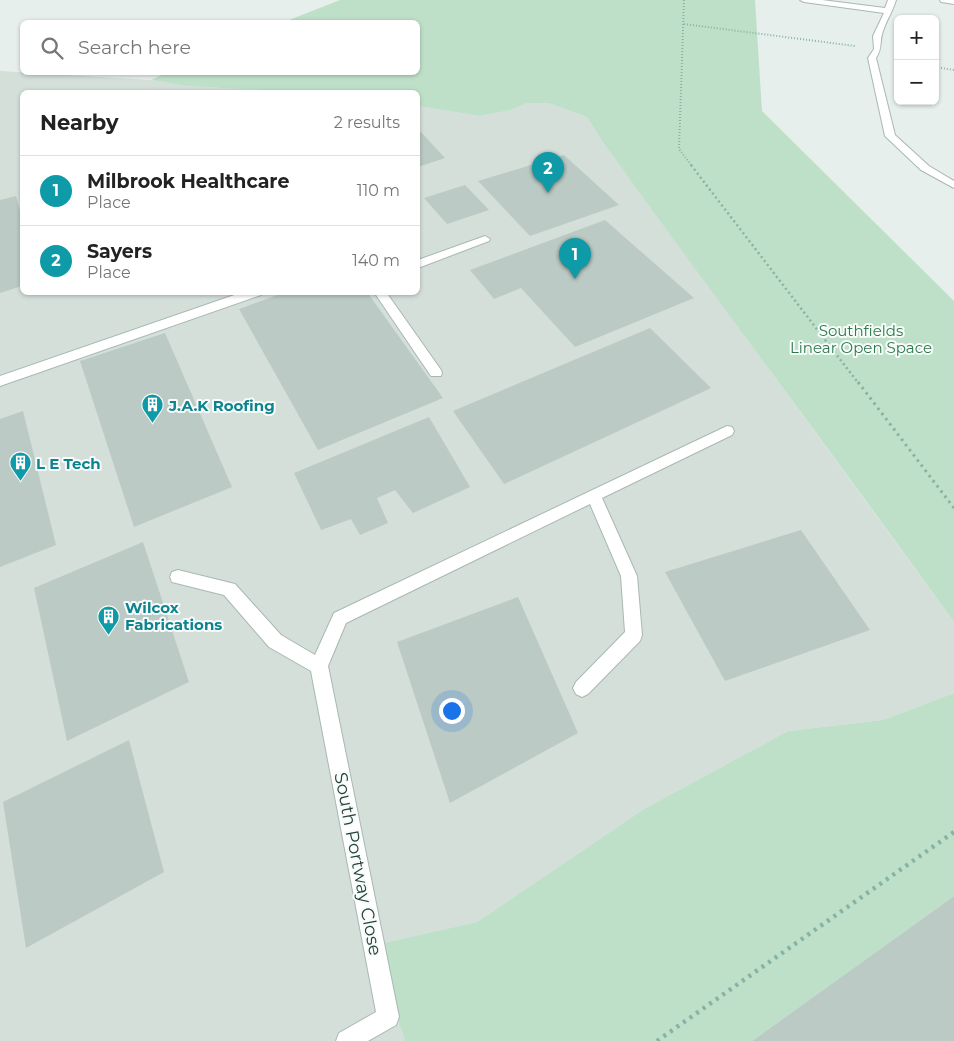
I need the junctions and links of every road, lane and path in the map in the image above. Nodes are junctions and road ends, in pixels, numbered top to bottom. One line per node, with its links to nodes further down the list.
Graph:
1 (684, 0): 7 (path)
2 (804, 0): 6 (street)
3 (892, 0): 6 (street)
4 (944, 0): 5 (street)
5 (954, 2)
6 (889, 10): 8 (street)
7 (684, 24): 8 (path); 20 (path)
8 (878, 49): 11 (street)
9 (939, 68): 10 (path)
10 (954, 70)
11 (954, 184)
12 (485, 238): 13 (street)
13 (420, 263)
14 (382, 295): 16 (street)
15 (229, 297): 17 (street)
16 (436, 373)
17 (0, 380)
18 (727, 431): 19 (street)
19 (593, 496): 22 (street); 23 (street)
20 (954, 508)
21 (178, 577): 22 (street)
22 (319, 666): 25 (street, South Portway Close)
23 (582, 688)
24 (954, 832): 26 (path)
25 (347, 1041)
26 (657, 1041)

